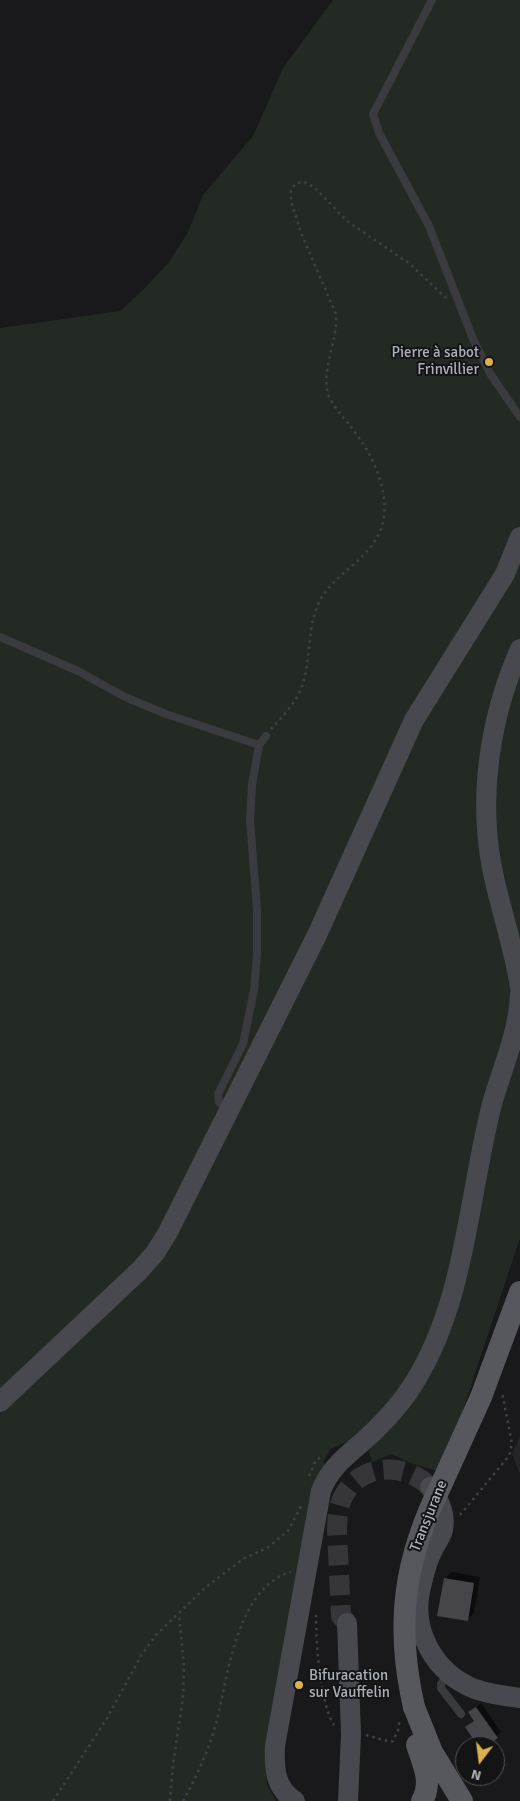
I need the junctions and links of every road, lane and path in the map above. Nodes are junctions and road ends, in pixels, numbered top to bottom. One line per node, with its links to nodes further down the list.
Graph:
1 (432, 0): 2 (lane)
2 (461, 307): 3 (lane); 7 (path)
3 (520, 417)
4 (520, 537): 11 (street)
5 (0, 637): 8 (lane)
6 (520, 649): 9 (street)
7 (266, 736): 8 (lane)
8 (259, 745): 11 (lane)
9 (520, 987)
10 (520, 994): 15 (street)
11 (228, 1112): 14 (street)
12 (520, 1292): 17 (main road, Transjurane)
13 (500, 1384): 19 (path)
14 (0, 1402)
15 (341, 1460): 16 (path); 21 (street)
16 (309, 1478)
17 (431, 1488): 19 (street); 20 (street); 27 (main road, Transjurane, bridge)
18 (302, 1501): 23 (path)
19 (444, 1528): 20 (street)
20 (433, 1550): 25 (street)
21 (305, 1575): 33 (path); 34 (street)
22 (316, 1606): 29 (path)
23 (179, 1614): 31 (path); 32 (path)
24 (347, 1623): 29 (street)
25 (445, 1670): 26 (street); 28 (lane)
26 (520, 1698)
27 (414, 1707): 30 (main road); 36 (main road, Transjurane)
28 (461, 1714)
29 (351, 1734): 35 (street)
30 (425, 1794)
31 (53, 1801)
32 (170, 1801)
33 (183, 1801)
34 (295, 1801)
35 (348, 1801)
36 (462, 1801)

